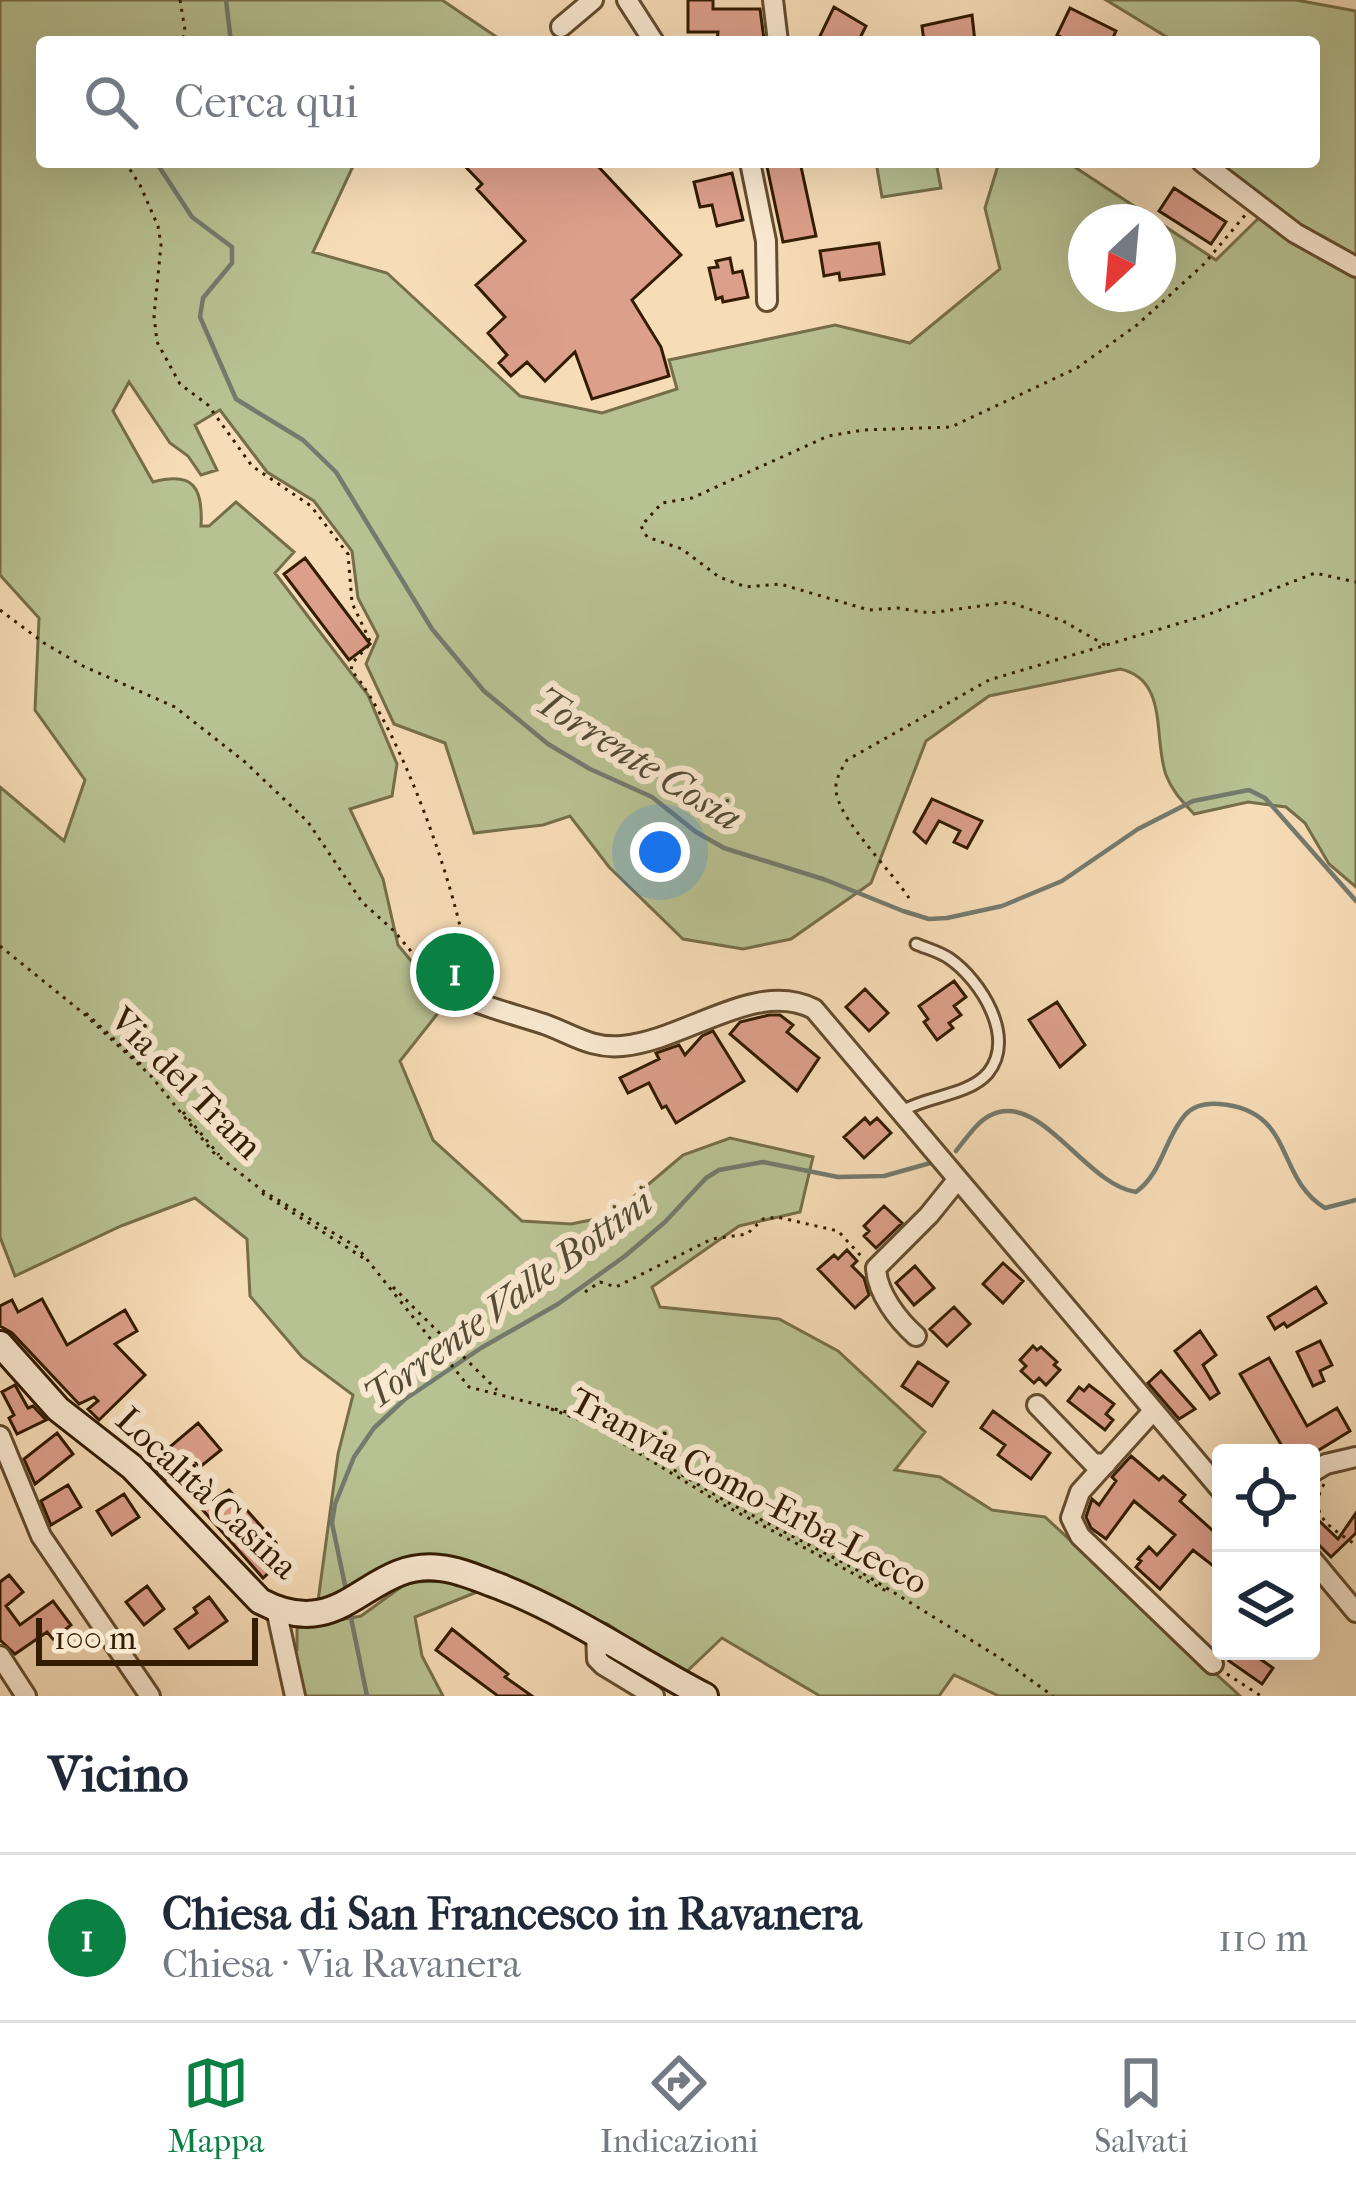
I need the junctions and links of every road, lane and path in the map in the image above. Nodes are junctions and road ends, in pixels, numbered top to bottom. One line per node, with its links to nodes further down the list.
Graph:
1 (180, 0): 6 (path)
2 (593, 0): 5 (street)
3 (627, 0): 7 (street)
4 (772, 0): 8 (street)
5 (561, 27)
6 (184, 36)
7 (650, 36)
8 (777, 36)
9 (129, 168): 22 (path)
10 (751, 168): 14 (street)
11 (1210, 168): 12 (street)
12 (1255, 203): 13 (street); 17 (path)
13 (1356, 267)
14 (767, 301)
15 (1356, 582): 17 (path)
16 (0, 610): 21 (path)
17 (1105, 645): 18 (path)
18 (909, 898)
19 (916, 944): 23 (lane)
20 (0, 945): 29 (path); 29 (path, Via del Tram)
21 (441, 986): 22 (street)
22 (467, 1001): 23 (street)
23 (904, 1110): 24 (street)
24 (953, 1173): 25 (street); 31 (street)
25 (876, 1268): 26 (path); 27 (street)
26 (585, 1292)
27 (916, 1336)
28 (1, 1348): 38 (street, Località Casina)
29 (502, 1394): 48 (path)
30 (1037, 1405): 34 (street)
31 (1153, 1411): 34 (street); 35 (street)
32 (0, 1436): 44 (street)
33 (1346, 1460): 36 (path)
34 (1106, 1465): 42 (street)
35 (1212, 1480)
36 (1356, 1545)
37 (1320, 1569): 39 (street)
38 (276, 1610): 40 (street, Località Casina); 45 (street)
39 (1356, 1612)
40 (596, 1632): 46 (street); 47 (street)
41 (0, 1655): 43 (street)
42 (1213, 1664): 49 (path)
43 (26, 1696)
44 (150, 1696)
45 (295, 1696)
46 (654, 1696)
47 (705, 1696)
48 (1053, 1696)
49 (1261, 1696)

